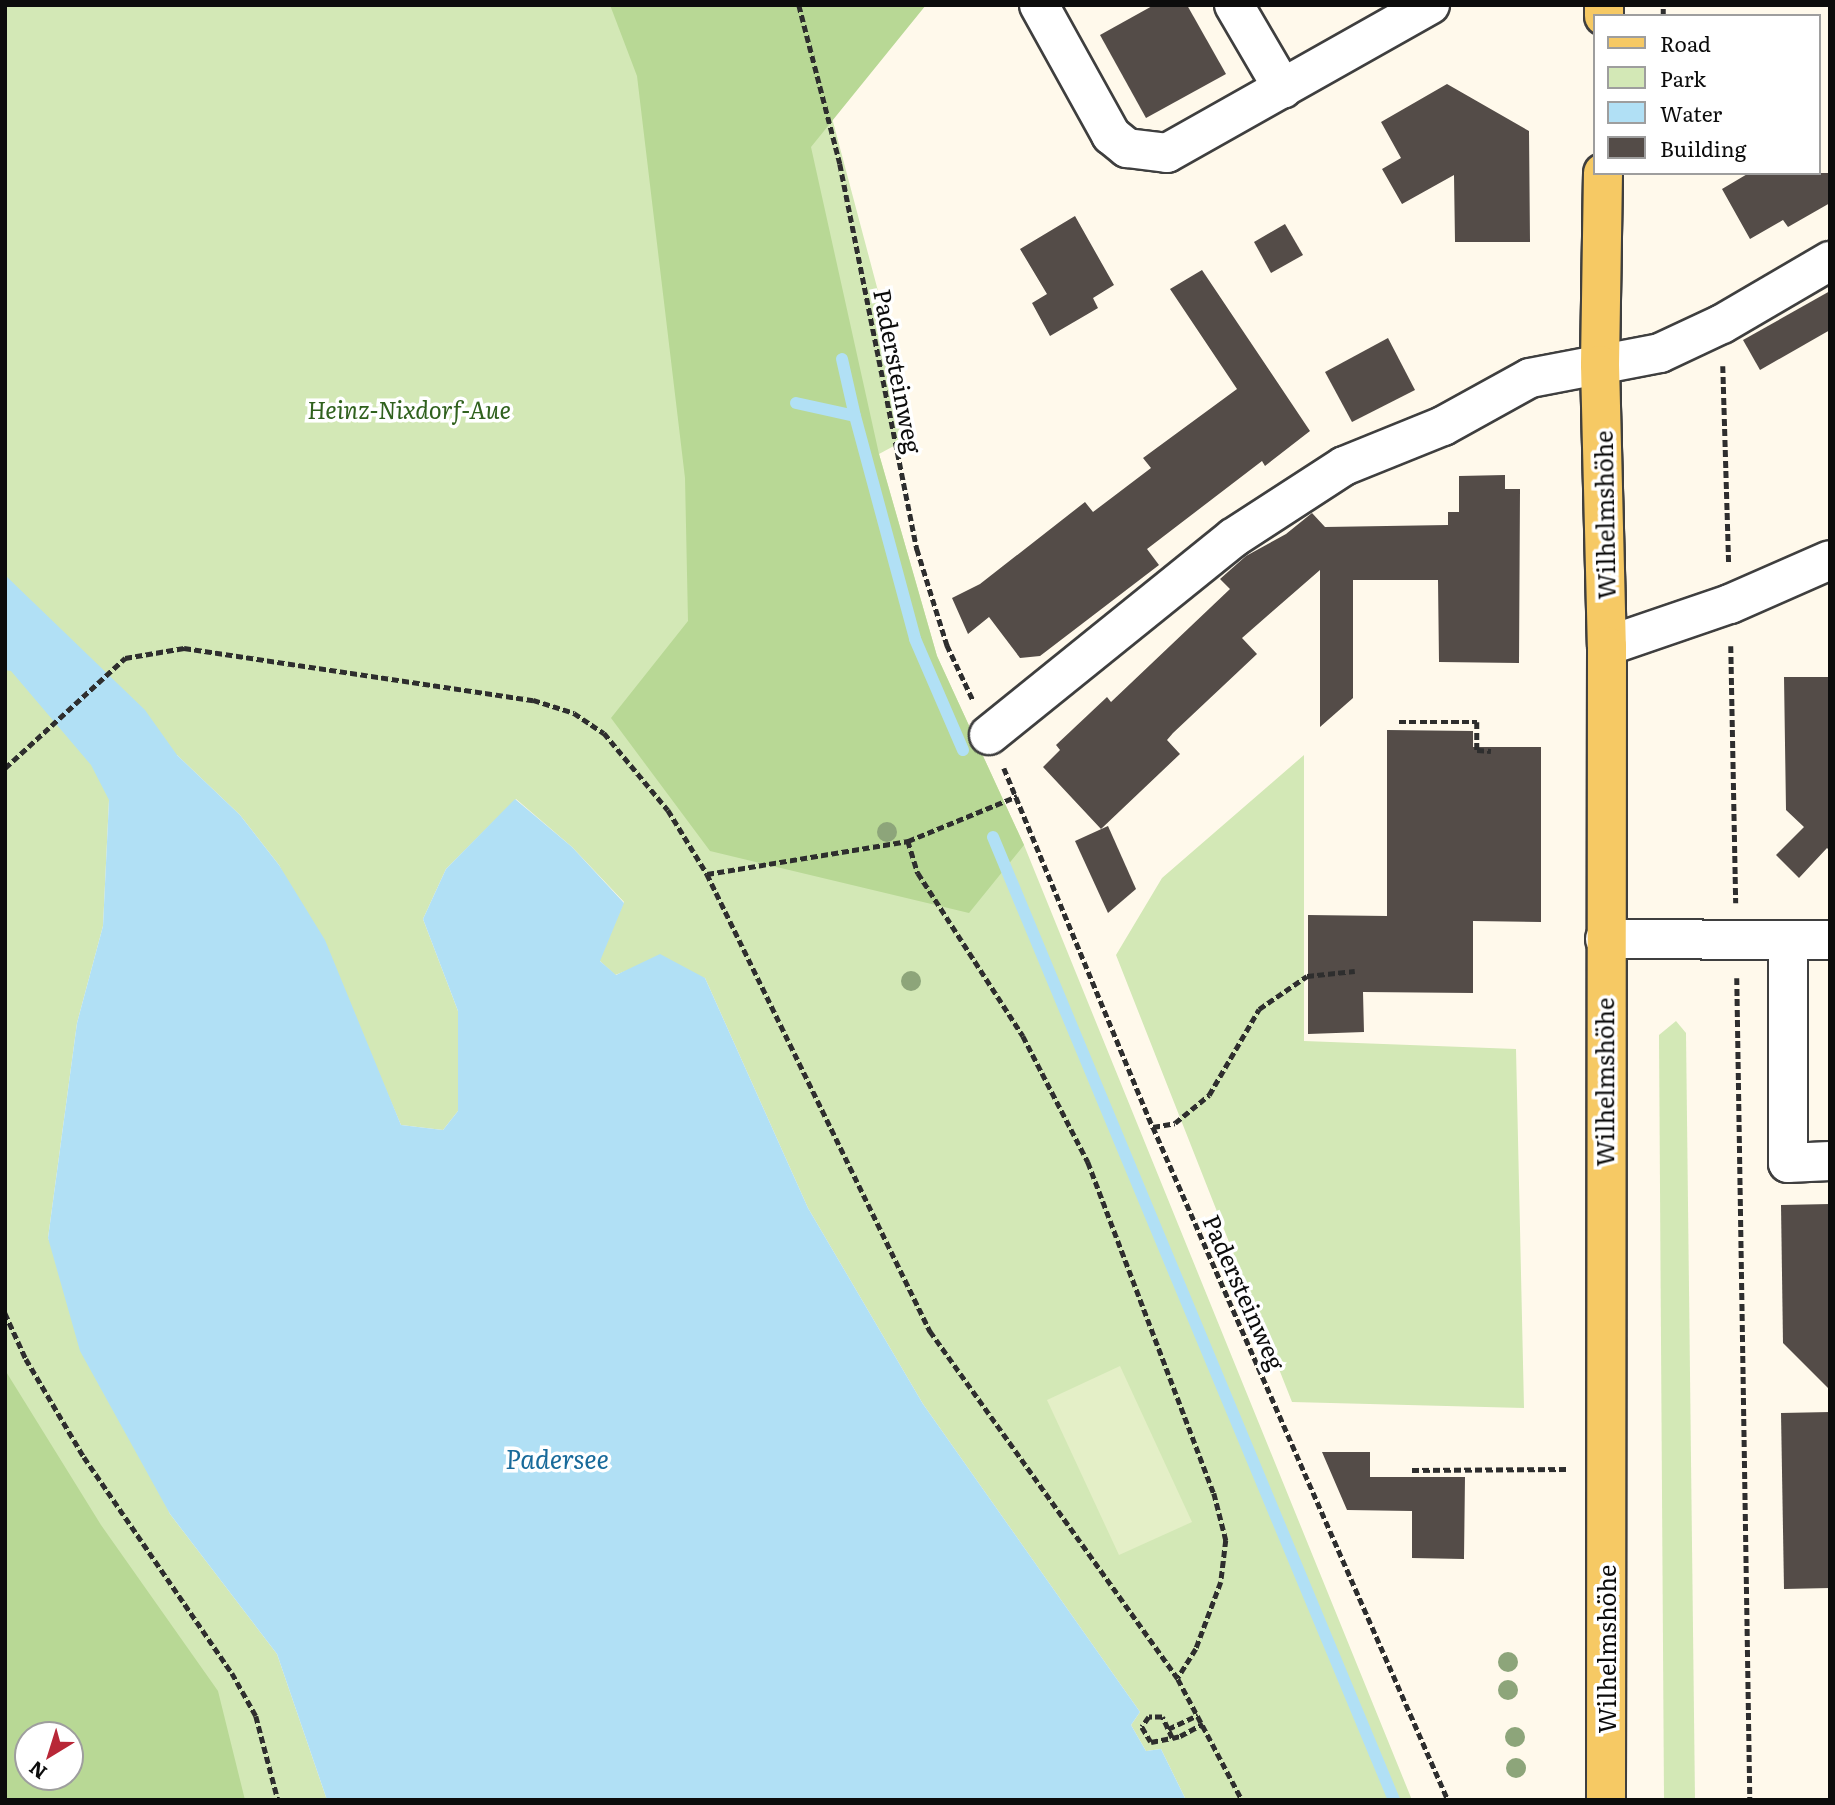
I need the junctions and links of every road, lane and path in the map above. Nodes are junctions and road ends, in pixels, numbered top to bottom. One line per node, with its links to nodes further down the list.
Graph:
1 (799, 5): 15 (path, Padersteinweg)
2 (1039, 5): 6 (street)
3 (1234, 5): 6 (street)
4 (1430, 5): 5 (street)
5 (1379, 19): 6 (street)
6 (1283, 89)
7 (1603, 175): 10 (main road, Wilhelmshöhe)
8 (1830, 261): 9 (street)
9 (1722, 324): 10 (street); 12 (path)
10 (1600, 365): 13 (main road, Wilhelmshöhe); 15 (street)
11 (1830, 561): 12 (street)
12 (1730, 604): 13 (street); 21 (path)
13 (1607, 646): 20 (main road, Wilhelmshöhe)
14 (1399, 722): 16 (path)
15 (989, 735)
16 (1491, 751)
17 (5, 768): 19 (path)
18 (908, 841): 19 (path); 25 (path, Padersteinweg); 30 (path)
19 (707, 874): 30 (path)
20 (1605, 939): 21 (street); 28 (main road, Wilhelmshöhe)
21 (1737, 940): 22 (street); 39 (path)
22 (1788, 940): 23 (street); 26 (street)
23 (1830, 940)
24 (1355, 971): 25 (path)
25 (1153, 1127): 37 (path, Padersteinweg)
26 (1830, 1161)
27 (5, 1313): 35 (path)
28 (1605, 1468): 29 (path); 38 (main road, Wilhelmshöhe)
29 (1412, 1470)
30 (1178, 1679): 31 (path)
31 (1198, 1715): 32 (path); 33 (path)
32 (1204, 1724): 34 (path); 36 (path)
33 (1168, 1729): 34 (path); 34 (path)
34 (1172, 1738)
35 (278, 1800)
36 (1242, 1800)
37 (1448, 1800)
38 (1606, 1800)
39 (1750, 1800)

